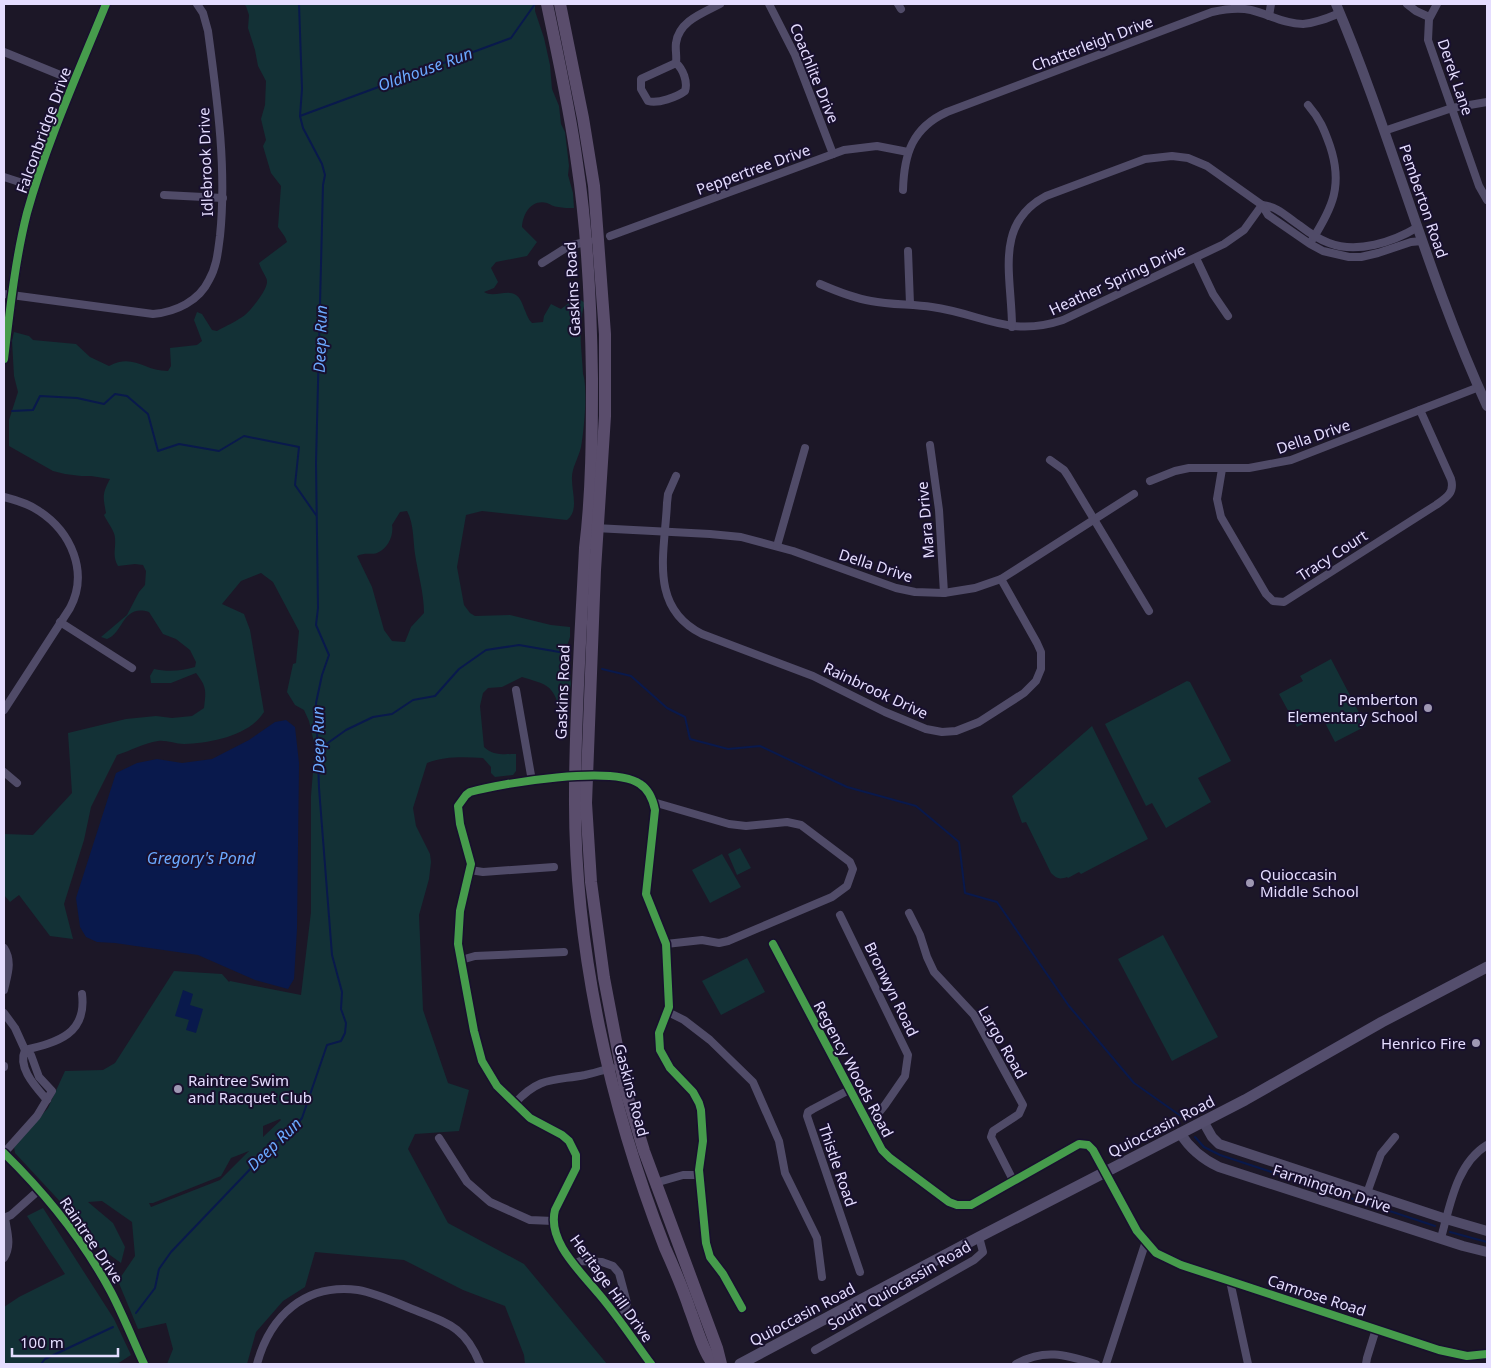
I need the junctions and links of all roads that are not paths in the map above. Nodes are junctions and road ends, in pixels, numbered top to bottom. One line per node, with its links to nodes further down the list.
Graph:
1 (106, 4): 16 (street, Falconbridge Drive)
2 (197, 4): 27 (street, Idlebrook Drive)
3 (547, 4): 32 (main road, Gaskins Road)
4 (560, 4): 32 (main road, Gaskins Road)
5 (720, 4): 15 (street)
6 (769, 4): 22 (street, Coachlite Drive)
7 (1271, 4): 12 (street)
8 (1407, 4): 13 (street)
9 (1437, 4): 13 (street)
10 (1250, 6): 12 (street, Chatterleigh Drive); 21 (street, Chatterleigh Drive)
11 (1338, 8): 12 (street, Chatterleigh Drive); 20 (street, Pemberton Road)
12 (1269, 16)
13 (1429, 17): 19 (street, Derek Lane)
14 (4, 52): 16 (street)
15 (676, 63): 15 (street)
16 (75, 81): 24 (street, Falconbridge Drive)
17 (1487, 102): 19 (street)
18 (1308, 105): 31 (street)
19 (1452, 108): 20 (street); 28 (street, Derek Lane)
20 (1384, 131): 30 (street, Pemberton Road)
21 (908, 152): 22 (street, Peppertree Drive); 25 (street, Chatterleigh Drive)
22 (833, 154): 32 (street, Peppertree Drive)
23 (4, 177): 24 (street)
24 (36, 186): 39 (street, Falconbridge Drive)
25 (902, 190)
26 (164, 195): 27 (street)
27 (222, 198): 39 (street, Idlebrook Drive)
28 (1487, 200)
29 (1262, 205): 31 (street); 34 (street); 36 (street, Heather Spring Drive); 42 (street)
30 (1418, 227): 31 (street); 33 (street, Pemberton Road)
31 (1315, 236): 34 (street)
32 (598, 239): 37 (street, Peppertree Drive); 56 (main road, Gaskins Road)
33 (1422, 241): 34 (street); 44 (street, Pemberton Road)
34 (1310, 244)
35 (908, 251): 40 (street)
36 (1196, 258): 41 (street); 42 (street, Heather Spring Drive)
37 (542, 263)
38 (820, 284): 40 (street, Heather Spring Drive)
39 (8, 294): 43 (street, Falconbridge Drive)
40 (910, 304): 42 (street, Heather Spring Drive)
41 (1228, 316)
42 (1012, 327)
43 (4, 359)
44 (1478, 387): 45 (street, Pemberton Road); 46 (street, Della Drive)
45 (1487, 406)
46 (1420, 410): 50 (street, Della Drive); 50 (street, Tracy Court)
47 (930, 445): 60 (street, Mara Drive)
48 (805, 448): 58 (street)
49 (1050, 460): 55 (street)
50 (1222, 469): 52 (street, Della Drive)
51 (676, 476): 57 (street, Rainbrook Drive)
52 (1150, 481)
53 (1134, 494): 55 (street, Della Drive)
54 (4, 497): 62 (street)
55 (1094, 520): 59 (street, Della Drive); 61 (street)
56 (593, 528): 57 (street, Della Drive); 67 (main road, Gaskins Road)
57 (666, 532): 58 (street, Della Drive); 59 (street, Rainbrook Drive)
58 (777, 546): 60 (street, Della Drive)
59 (1001, 579): 60 (street, Della Drive)
60 (944, 593)
61 (1149, 611)
62 (60, 622): 63 (street); 65 (street)
63 (132, 668)
64 (516, 690): 68 (street)
65 (4, 710)
66 (4, 772): 69 (street)
67 (581, 776): 68 (street); 70 (street); 86 (main road, Gaskins Road)
68 (532, 781): 72 (street)
69 (16, 783)
70 (653, 802): 75 (street); 75 (street)
71 (554, 868): 72 (street)
72 (470, 870): 79 (street)
73 (909, 913): 99 (street, Largo Road)
74 (840, 914): 91 (street, Bronwyn Road)
75 (666, 944): 83 (street)
76 (773, 944): 87 (street, Regency Woods Road)
77 (4, 948): 81 (street)
78 (564, 952): 79 (street)
79 (461, 960): 89 (street)
80 (1487, 966): 90 (main road, Quioccasin Road)
81 (4, 990)
82 (82, 994): 85 (street)
83 (668, 1012): 98 (street); 114 (street)
84 (4, 1013): 85 (street)
85 (25, 1050): 88 (street); 88 (street)
86 (615, 1067): 89 (street); 100 (main road, Gaskins Road); 125 (main road, Gaskins Road)
87 (850, 1090): 91 (street, Regency Woods Road); 113 (street, Thistle Road)
88 (47, 1100): 96 (street)
89 (515, 1103): 105 (street)
90 (1203, 1121): 92 (main road, Quioccasin Road); 102 (street, Farmington Drive)
91 (868, 1126): 99 (street, Regency Woods Road)
92 (1180, 1133): 97 (main road, Quioccasin Road); 108 (street, Farmington Drive)
93 (1395, 1137): 102 (street)
94 (439, 1138): 105 (street)
95 (1487, 1145): 104 (street)
96 (4, 1153): 101 (street, Raintree Drive)
97 (1104, 1172): 99 (street, Regency Woods Road); 107 (main road, Quioccasin Road); 109 (street, Regency Woods Road)
98 (700, 1175): 100 (street); 116 (street)
99 (1014, 1182)
100 (655, 1183): 126 (main road, Gaskins Road)
101 (39, 1190): 103 (street); 121 (street, Raintree Drive)
102 (1367, 1193): 104 (street, Farmington Drive)
103 (4, 1218): 111 (street)
104 (1446, 1219): 106 (street, Farmington Drive); 108 (street)
105 (553, 1221): 112 (street, Heritage Hill Drive)
106 (1487, 1230)
107 (978, 1237): 119 (street, South Quiocassin Road); 127 (main road, Quioccasin Road)
108 (1441, 1238): 110 (street, Farmington Drive)
109 (1146, 1241): 115 (street, Camrose Road); 130 (street)
110 (1487, 1252)
111 (4, 1258)
112 (574, 1264): 117 (street, Heritage Hill Drive); 117 (street)
113 (860, 1272)
114 (822, 1277)
115 (1230, 1281): 118 (street, Camrose Road); 131 (street)
116 (742, 1308)
117 (616, 1318): 124 (street, Heritage Hill Drive)
118 (1376, 1329): 120 (street, Camrose Road); 132 (street)
119 (815, 1350)
120 (1487, 1354)
121 (142, 1361)
122 (257, 1364): 123 (street)
123 (480, 1364)
124 (651, 1364)
125 (713, 1364)
126 (721, 1364)
127 (740, 1364)
128 (1016, 1364): 129 (street)
129 (1096, 1364)
130 (1106, 1364)
131 (1248, 1364)
132 (1366, 1364)

